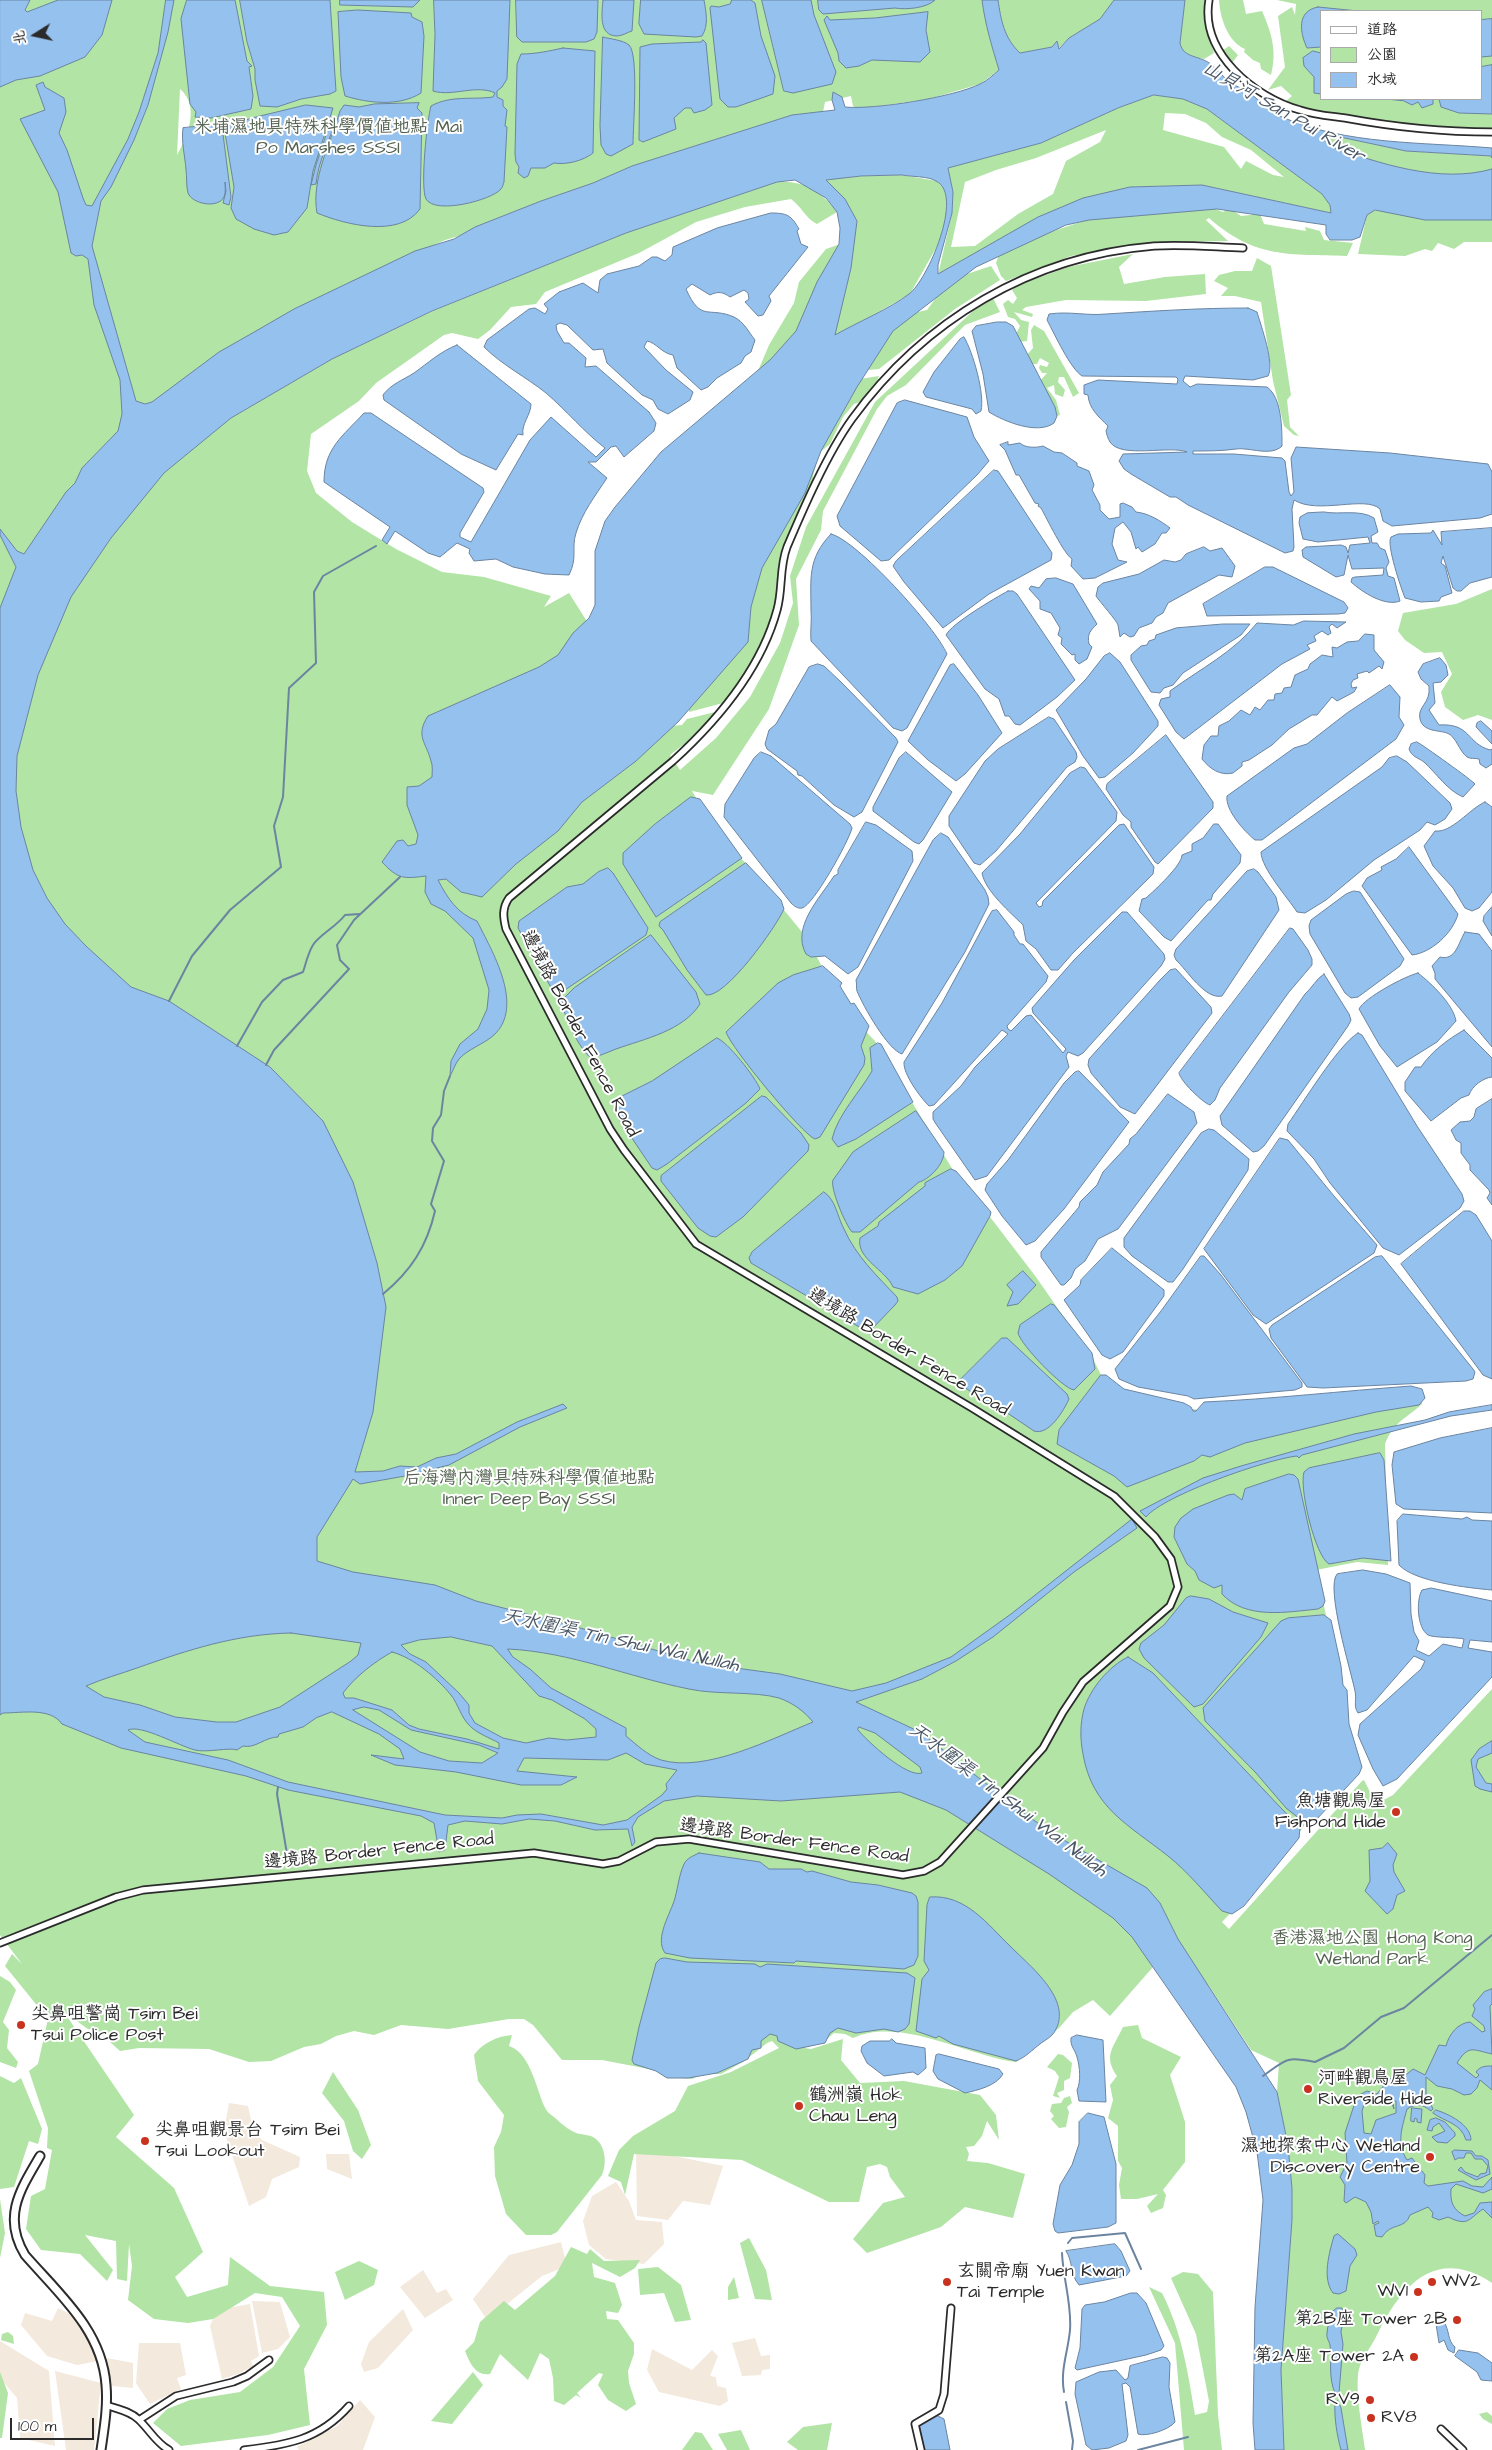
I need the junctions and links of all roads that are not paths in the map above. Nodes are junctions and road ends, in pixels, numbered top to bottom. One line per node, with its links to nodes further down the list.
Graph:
1 (1209, 0): 2 (street)
2 (1492, 132)
3 (1243, 248): 4 (street, 邊境路 Border Fence Road)
4 (0, 1943)
5 (40, 2156): 8 (street)
6 (951, 2308): 15 (street)
7 (269, 2360): 10 (street)
8 (106, 2405): 10 (street); 12 (street)
9 (349, 2406): 14 (street)
10 (139, 2420): 13 (street)
11 (1441, 2429): 16 (street)
12 (101, 2450)
13 (169, 2450)
14 (244, 2450)
15 (921, 2450)
16 (1463, 2450)

